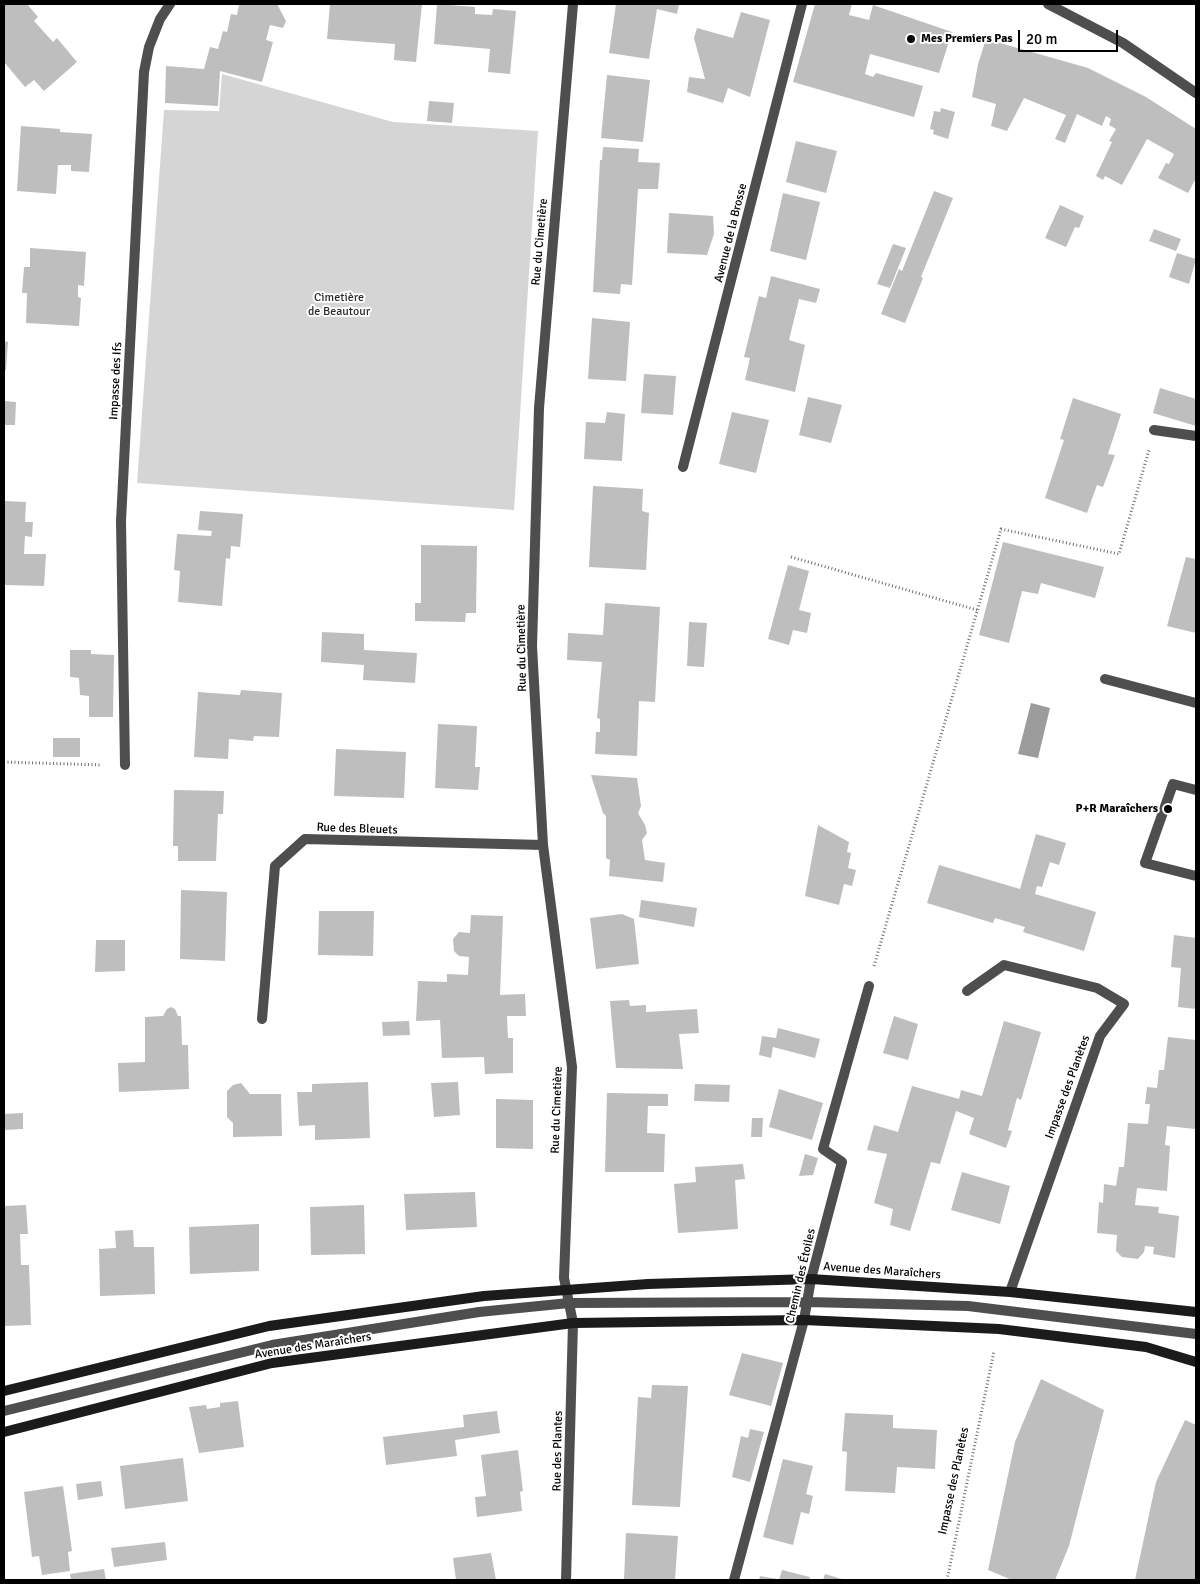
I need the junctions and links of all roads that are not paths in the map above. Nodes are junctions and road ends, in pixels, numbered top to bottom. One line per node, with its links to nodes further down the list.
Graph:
1 (170, 4): 11 (street, Impasse des Ifs)
2 (573, 4): 13 (street, Rue du Cimetière)
3 (802, 4): 8 (street, Avenue de la Brosse)
4 (1048, 4): 5 (street)
5 (1196, 93)
6 (1154, 430): 7 (street)
7 (1196, 436)
8 (684, 468)
9 (1105, 679): 10 (street)
10 (1196, 703)
11 (125, 765)
12 (1196, 790): 14 (street)
13 (543, 845): 17 (street, Rue des Bleuets); 19 (street, Rue du Cimetière)
14 (1196, 876)
15 (869, 986): 18 (street, Chemin des Étoiles)
16 (967, 991): 20 (street, Impasse des Planètes)
17 (262, 1019)
18 (812, 1279): 19 (main road, Avenue des Maraîchers); 20 (main road, Avenue des Maraîchers); 21 (street, Chemin des Étoiles)
19 (565, 1290): 22 (street); 28 (main road, Avenue des Maraîchers)
20 (1010, 1292): 23 (main road, Avenue des Maraîchers)
21 (808, 1302): 22 (street, Avenue des Maraîchers); 24 (street, Chemin des Étoiles); 26 (street, Avenue des Maraîchers)
22 (569, 1303): 25 (street); 29 (street, Avenue des Maraîchers)
23 (1196, 1312)
24 (804, 1320): 25 (main road, Avenue des Maraîchers); 27 (main road, Avenue des Maraîchers); 32 (street, Chemin des Étoiles)
25 (573, 1323): 30 (main road, Avenue des Maraîchers); 31 (street, Rue des Plantes)
26 (1196, 1334)
27 (1196, 1362)
28 (4, 1391)
29 (4, 1411)
30 (4, 1432)
31 (566, 1580)
32 (734, 1580)

